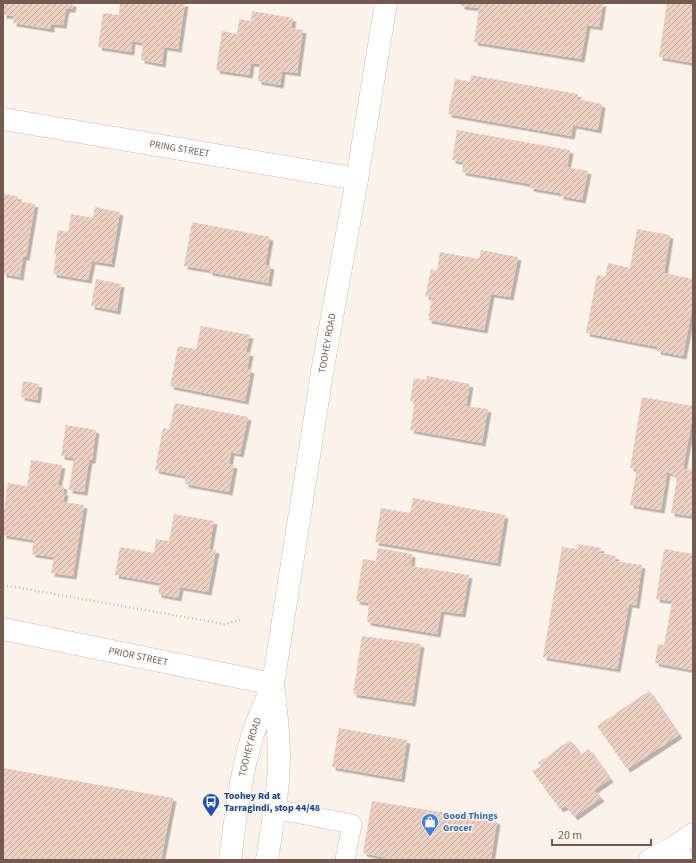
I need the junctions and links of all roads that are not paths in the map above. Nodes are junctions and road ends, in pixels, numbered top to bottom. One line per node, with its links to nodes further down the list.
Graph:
1 (386, 3): 3 (main road, TOOHEY ROAD)
2 (3, 119): 3 (main road, PRING STREET)
3 (357, 180): 5 (main road, TOOHEY ROAD)
4 (3, 629): 5 (main road, PRIOR STREET)
5 (273, 684): 6 (main road, TOOHEY ROAD); 9 (main road, TOOHEY ROAD)
6 (274, 809): 10 (main road, TOOHEY ROAD); 11 (lane)
7 (693, 834): 8 (main road)
8 (672, 856): 12 (main road)
9 (230, 860)
10 (266, 860)
11 (345, 860)
12 (650, 860)

